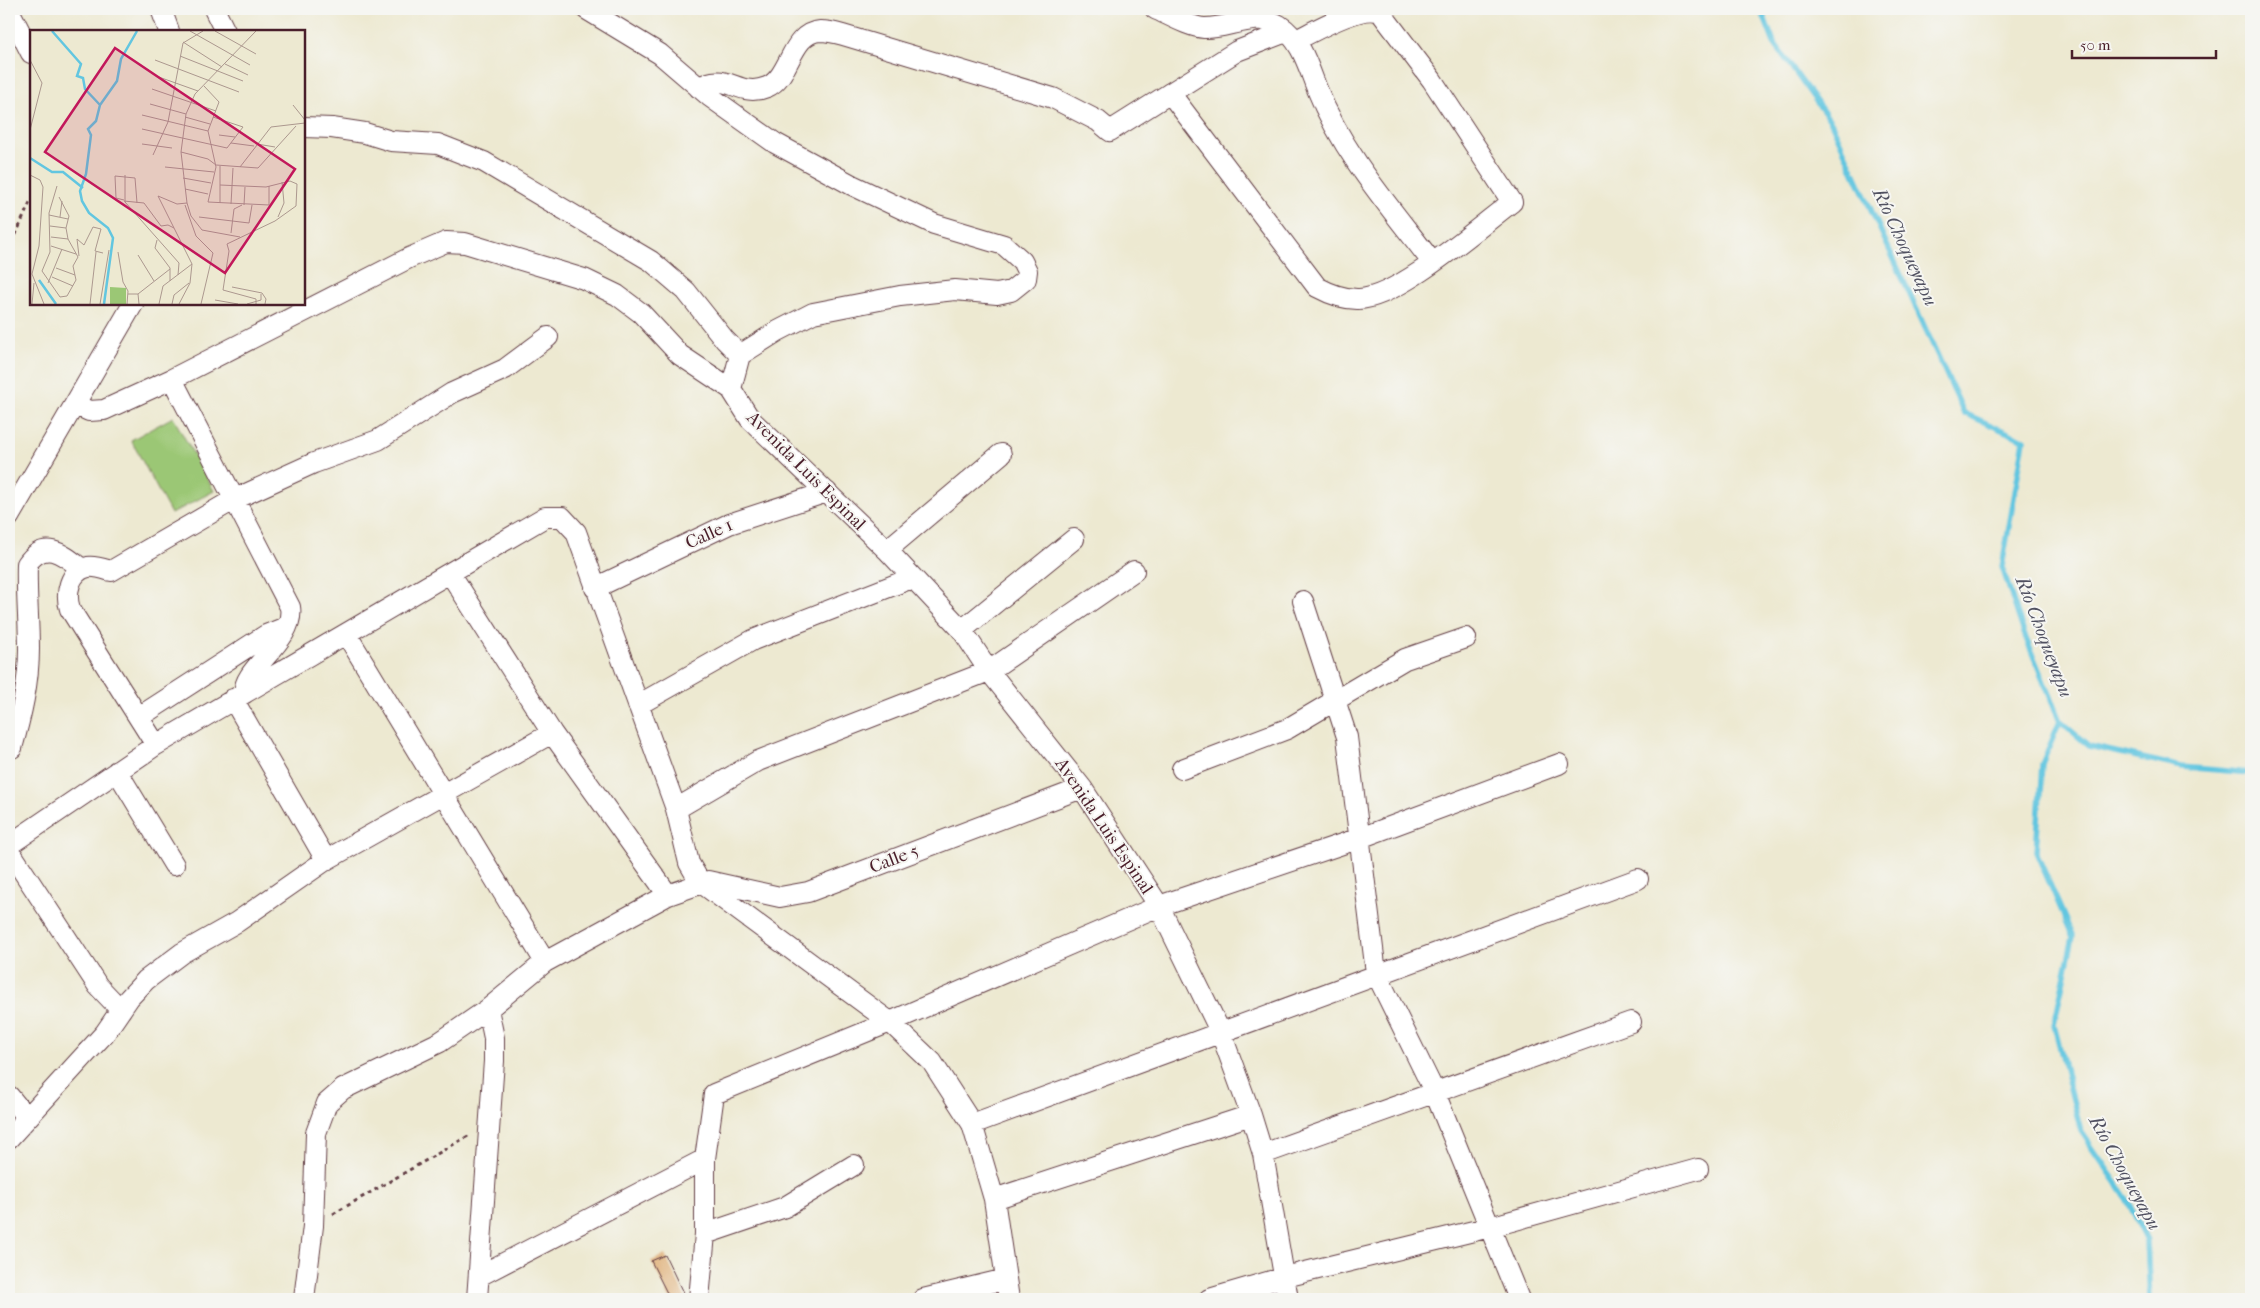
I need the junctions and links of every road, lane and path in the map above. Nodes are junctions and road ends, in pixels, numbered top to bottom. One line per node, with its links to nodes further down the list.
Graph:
1 (161, 9): 6 (street)
2 (214, 9): 7 (street)
3 (586, 9): 10 (street)
4 (1155, 9): 8 (street)
5 (9, 10): 9 (street)
6 (169, 30)
7 (224, 30)
8 (1291, 36): 11 (street); 15 (street); 15 (street)
9 (30, 51)
10 (699, 88): 11 (street); 18 (street)
11 (1170, 93): 15 (street)
12 (305, 127): 18 (street)
13 (30, 202): 14 (path)
14 (9, 250)
15 (1432, 262)
16 (132, 305): 21 (street)
17 (548, 337): 24 (street)
18 (740, 355): 20 (street)
19 (172, 379): 20 (street); 21 (street); 24 (street)
20 (731, 388): 23 (street, Avenida Luis Espinal)
21 (76, 405): 25 (street)
22 (1001, 454): 27 (street)
23 (827, 492): 27 (street, Avenida Luis Espinal); 32 (street, Calle 1)
24 (235, 498): 28 (street); 34 (street)
25 (9, 517)
26 (1074, 539): 35 (street)
27 (886, 550): 31 (street, Avenida Luis Espinal)
28 (82, 569): 42 (street); 45 (street)
29 (1134, 571): 38 (street)
30 (450, 573): 32 (street); 36 (street); 43 (street)
31 (912, 578): 35 (street, Avenida Luis Espinal); 41 (street)
32 (595, 588): 41 (street)
33 (1303, 601): 40 (street)
34 (286, 627): 39 (street); 42 (street)
35 (962, 630): 38 (street, Avenida Luis Espinal)
36 (347, 635): 39 (street); 50 (street)
37 (1466, 638): 40 (street)
38 (989, 671): 49 (street, Avenida Luis Espinal); 51 (street)
39 (239, 696): 44 (street); 55 (street)
40 (1335, 700): 47 (street); 52 (street)
41 (638, 705): 51 (street)
42 (139, 717): 44 (street)
43 (552, 733): 50 (street); 59 (street)
44 (156, 745): 48 (street)
45 (12, 748)
46 (1559, 764): 52 (street)
47 (1182, 768)
48 (117, 772): 53 (street); 56 (street)
49 (1082, 788): 58 (street, Calle 5); 60 (street, Avenida Luis Espinal)
50 (445, 796): 55 (street); 61 (street)
51 (676, 809): 58 (street)
52 (1360, 838): 60 (street); 62 (street)
53 (9, 845)
54 (9, 850): 64 (street)
55 (326, 860): 64 (street)
56 (174, 865)
57 (1638, 879): 62 (street)
58 (700, 882): 59 (street); 65 (street)
59 (668, 895): 61 (street)
60 (1159, 906): 65 (street); 67 (street, Avenida Luis Espinal)
61 (545, 962): 63 (street)
62 (1376, 973): 67 (street); 68 (street)
63 (488, 1008): 72 (street); 80 (street)
64 (121, 1010): 71 (street)
65 (890, 1022): 73 (street); 76 (street)
66 (1631, 1022): 68 (street)
67 (1221, 1033): 70 (street, Avenida Luis Espinal); 73 (street)
68 (1435, 1093): 75 (street); 81 (street)
69 (9, 1096): 71 (street)
70 (1251, 1115): 75 (street, Avenida Luis Espinal); 79 (street)
71 (28, 1118): 74 (street)
72 (490, 1123): 80 (path); 83 (street)
73 (972, 1124): 79 (street)
74 (9, 1138)
75 (1263, 1154): 84 (street, Avenida Luis Espinal)
76 (705, 1159): 82 (street); 83 (street)
77 (854, 1166): 82 (street)
78 (1698, 1169): 81 (street)
79 (994, 1199): 85 (street)
80 (313, 1226): 86 (street)
81 (1490, 1226): 84 (street); 93 (street)
82 (705, 1234): 88 (street)
83 (479, 1276): 87 (street)
84 (1285, 1277): 91 (street); 92 (street, Avenida Luis Espinal)
85 (1006, 1279): 89 (street); 90 (street)
86 (304, 1299)
87 (477, 1299)
88 (699, 1299)
89 (923, 1299)
90 (1009, 1299)
91 (1209, 1299)
92 (1288, 1299)
93 (1519, 1299)

